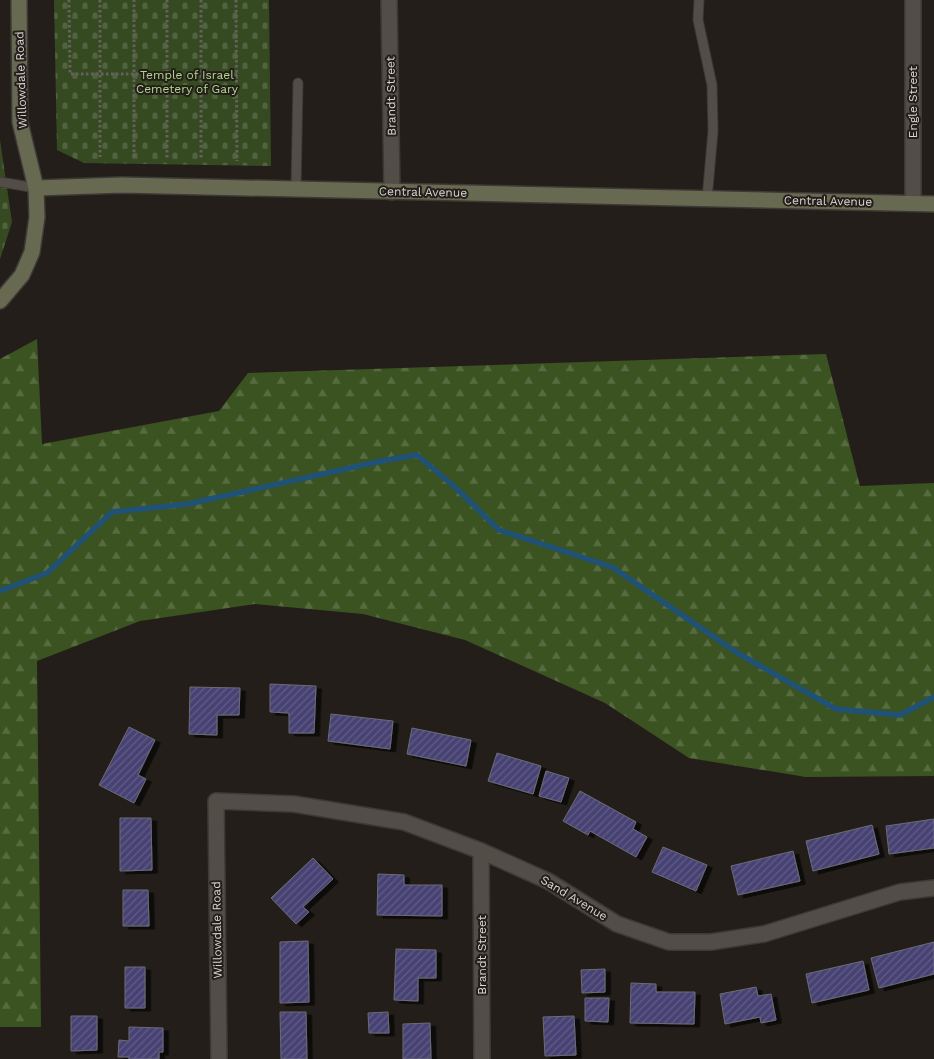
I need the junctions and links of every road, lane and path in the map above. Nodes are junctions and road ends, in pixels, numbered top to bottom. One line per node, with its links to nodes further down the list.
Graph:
1 (19, 0): 23 (main road, Willowdale Road)
2 (69, 0): 11 (path)
3 (100, 0): 11 (path)
4 (134, 0): 12 (path)
5 (167, 0): 13 (path)
6 (201, 0): 14 (path)
7 (236, 0): 15 (path)
8 (389, 0): 25 (street, Brandt Street)
9 (699, 0): 26 (lane)
10 (912, 0): 27 (street, Engle Street)
11 (100, 74): 12 (path); 17 (path)
12 (134, 74): 13 (path); 18 (path)
13 (167, 74): 14 (path); 19 (path)
14 (201, 74): 15 (path); 20 (path)
15 (237, 74): 21 (path)
16 (298, 83): 24 (lane)
17 (100, 158)
18 (134, 158)
19 (167, 159)
20 (201, 160)
21 (237, 161)
22 (0, 182): 23 (lane)
23 (36, 188): 24 (main road, Central Avenue); 29 (main road)
24 (296, 189): 25 (main road, Central Avenue)
25 (392, 192): 26 (main road, Central Avenue)
26 (707, 199): 27 (main road, Central Avenue)
27 (913, 204): 28 (main road, Central Avenue)
28 (934, 204)
29 (0, 302)
30 (216, 801): 31 (street, Sand Avenue); 33 (street, Willowdale Road)
31 (481, 851): 32 (street, Sand Avenue); 34 (street, Brandt Street)
32 (934, 888)
33 (219, 1059)
34 (482, 1059)

